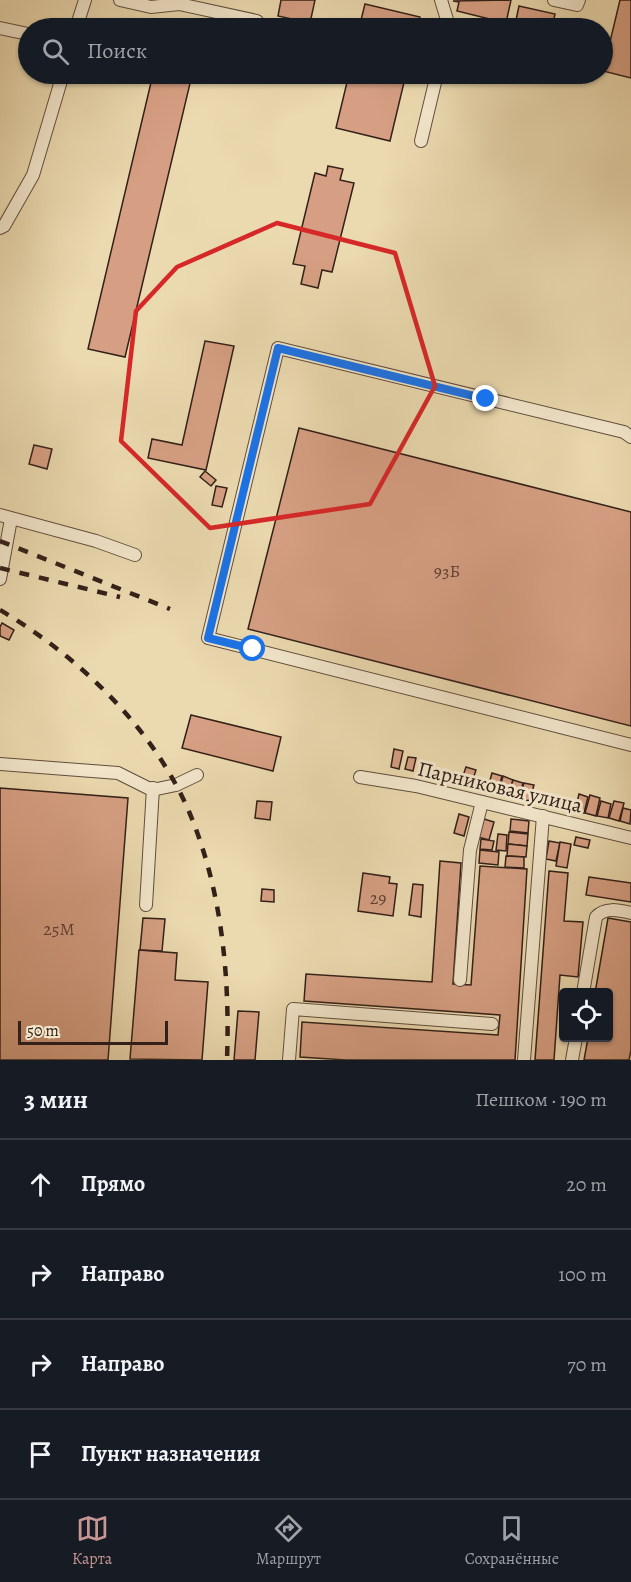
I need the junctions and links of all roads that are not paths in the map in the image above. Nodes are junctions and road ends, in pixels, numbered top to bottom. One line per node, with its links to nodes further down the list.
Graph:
1 (85, 0): 6 (lane)
2 (120, 0): 7 (lane)
3 (441, 0): 8 (lane)
4 (554, 0): 5 (lane)
5 (579, 0)
6 (79, 18)
7 (242, 18)
8 (446, 18)
9 (0, 28): 10 (lane)
10 (18, 32)
11 (60, 84): 14 (lane)
12 (435, 84): 13 (lane)
13 (421, 141)
14 (0, 228)
15 (631, 437): 19 (lane)
16 (6, 517): 17 (lane); 18 (lane)
17 (135, 555)
18 (0, 579)
19 (631, 745)
20 (0, 764): 23 (lane)
21 (197, 775): 23 (lane)
22 (360, 777): 24 (lane, Парниковая улица)
23 (153, 788): 27 (lane)
24 (482, 802): 25 (lane, Парниковая улица); 29 (lane)
25 (543, 816): 26 (lane, Парниковая улица); 34 (lane)
26 (631, 838)
27 (146, 905)
28 (631, 912): 30 (lane)
29 (460, 980)
30 (584, 988)
31 (492, 1024): 33 (lane)
32 (575, 1042): 35 (lane)
33 (289, 1060)
34 (524, 1060)
35 (572, 1060)

